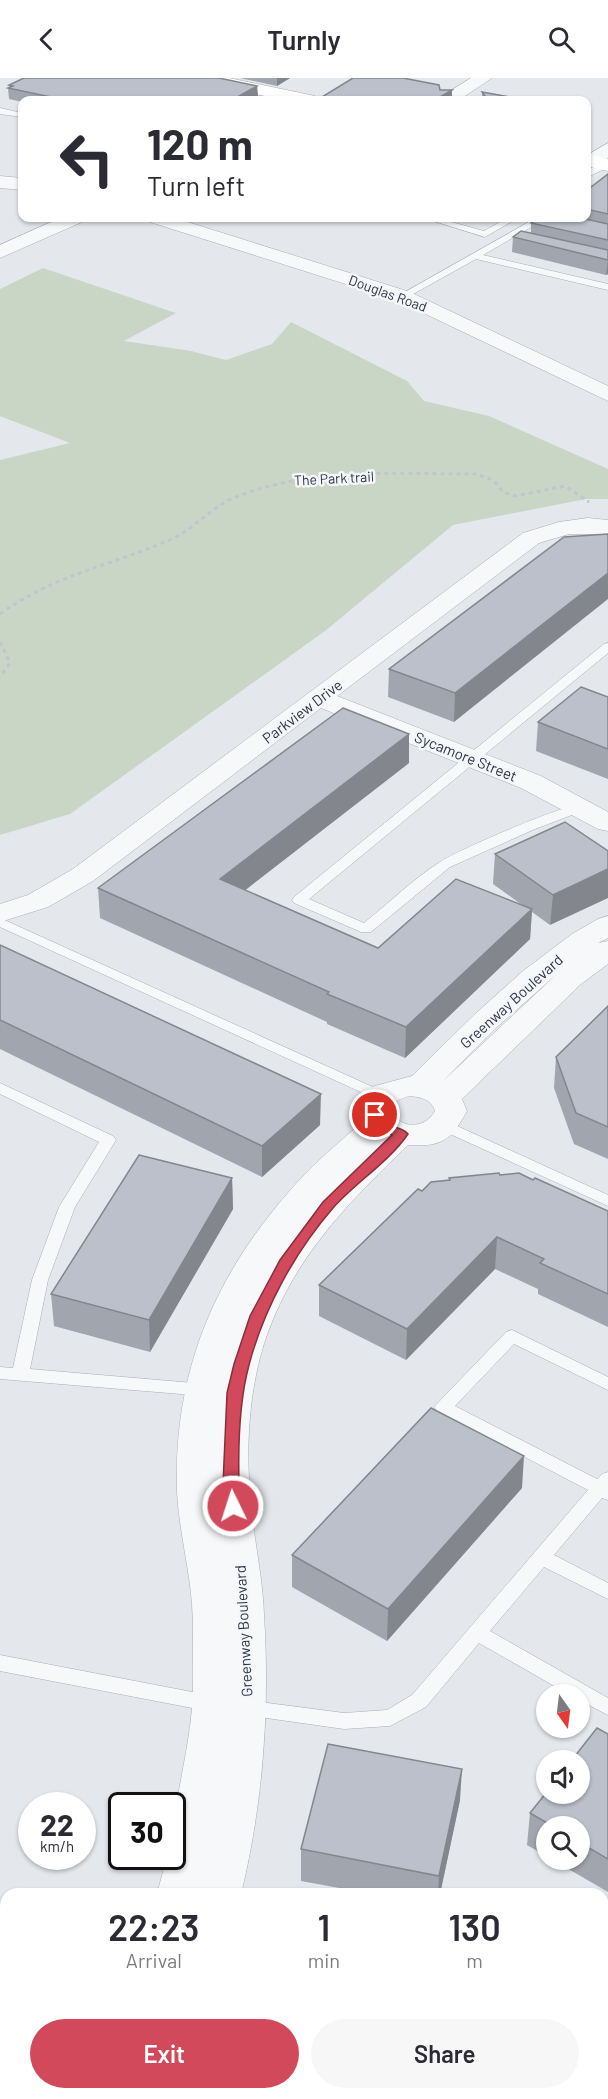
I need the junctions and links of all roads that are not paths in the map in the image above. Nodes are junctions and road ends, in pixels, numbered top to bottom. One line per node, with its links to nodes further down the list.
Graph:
1 (483, 78): 4 (street)
2 (210, 79): 3 (main road)
3 (282, 96)
4 (454, 96)
5 (0, 111): 6 (lane)
6 (18, 114)
7 (0, 182): 8 (street)
8 (18, 184)
9 (66, 222): 16 (street)
10 (170, 222): 19 (street, Douglas Road)
11 (443, 222): 12 (lane)
12 (506, 222)
13 (539, 222): 14 (lane)
14 (507, 238): 15 (lane); 17 (lane)
15 (517, 240)
16 (0, 252)
17 (474, 256): 18 (lane); 19 (lane)
18 (608, 287)
19 (404, 296): 20 (street, Douglas Road)
20 (608, 394)
21 (608, 527): 25 (street, Parkview Drive)
22 (608, 647): 23 (lane)
23 (561, 685): 24 (lane); 26 (lane)
24 (580, 692)
25 (319, 698): 26 (street, Sycamore Street); 29 (street, Parkview Drive)
26 (472, 758): 27 (street, Sycamore Street); 27 (lane)
27 (580, 807): 28 (street, Sycamore Street)
28 (608, 823)
29 (0, 913)
30 (0, 922): 35 (lane)
31 (608, 925): 34 (street, Greenway Boulevard)
32 (608, 950): 34 (street, Greenway Boulevard)
33 (0, 1088): 38 (lane)
34 (436, 1103): 35 (street); 35 (street); 36 (lane)
35 (387, 1118): 40 (street, Greenway Boulevard)
36 (608, 1201)
37 (0, 1373): 38 (lane)
38 (20, 1375): 40 (lane)
39 (608, 1384): 41 (lane)
40 (219, 1391): 46 (street, Greenway Boulevard)
41 (605, 1487): 42 (lane)
42 (542, 1557): 43 (lane); 44 (lane)
43 (608, 1592)
44 (477, 1633): 46 (lane); 47 (lane)
45 (0, 1663): 46 (lane)
46 (230, 1706): 48 (street, Greenway Boulevard); 49 (street, Greenway Boulevard)
47 (608, 1707)
48 (180, 1888)
49 (221, 1888)

